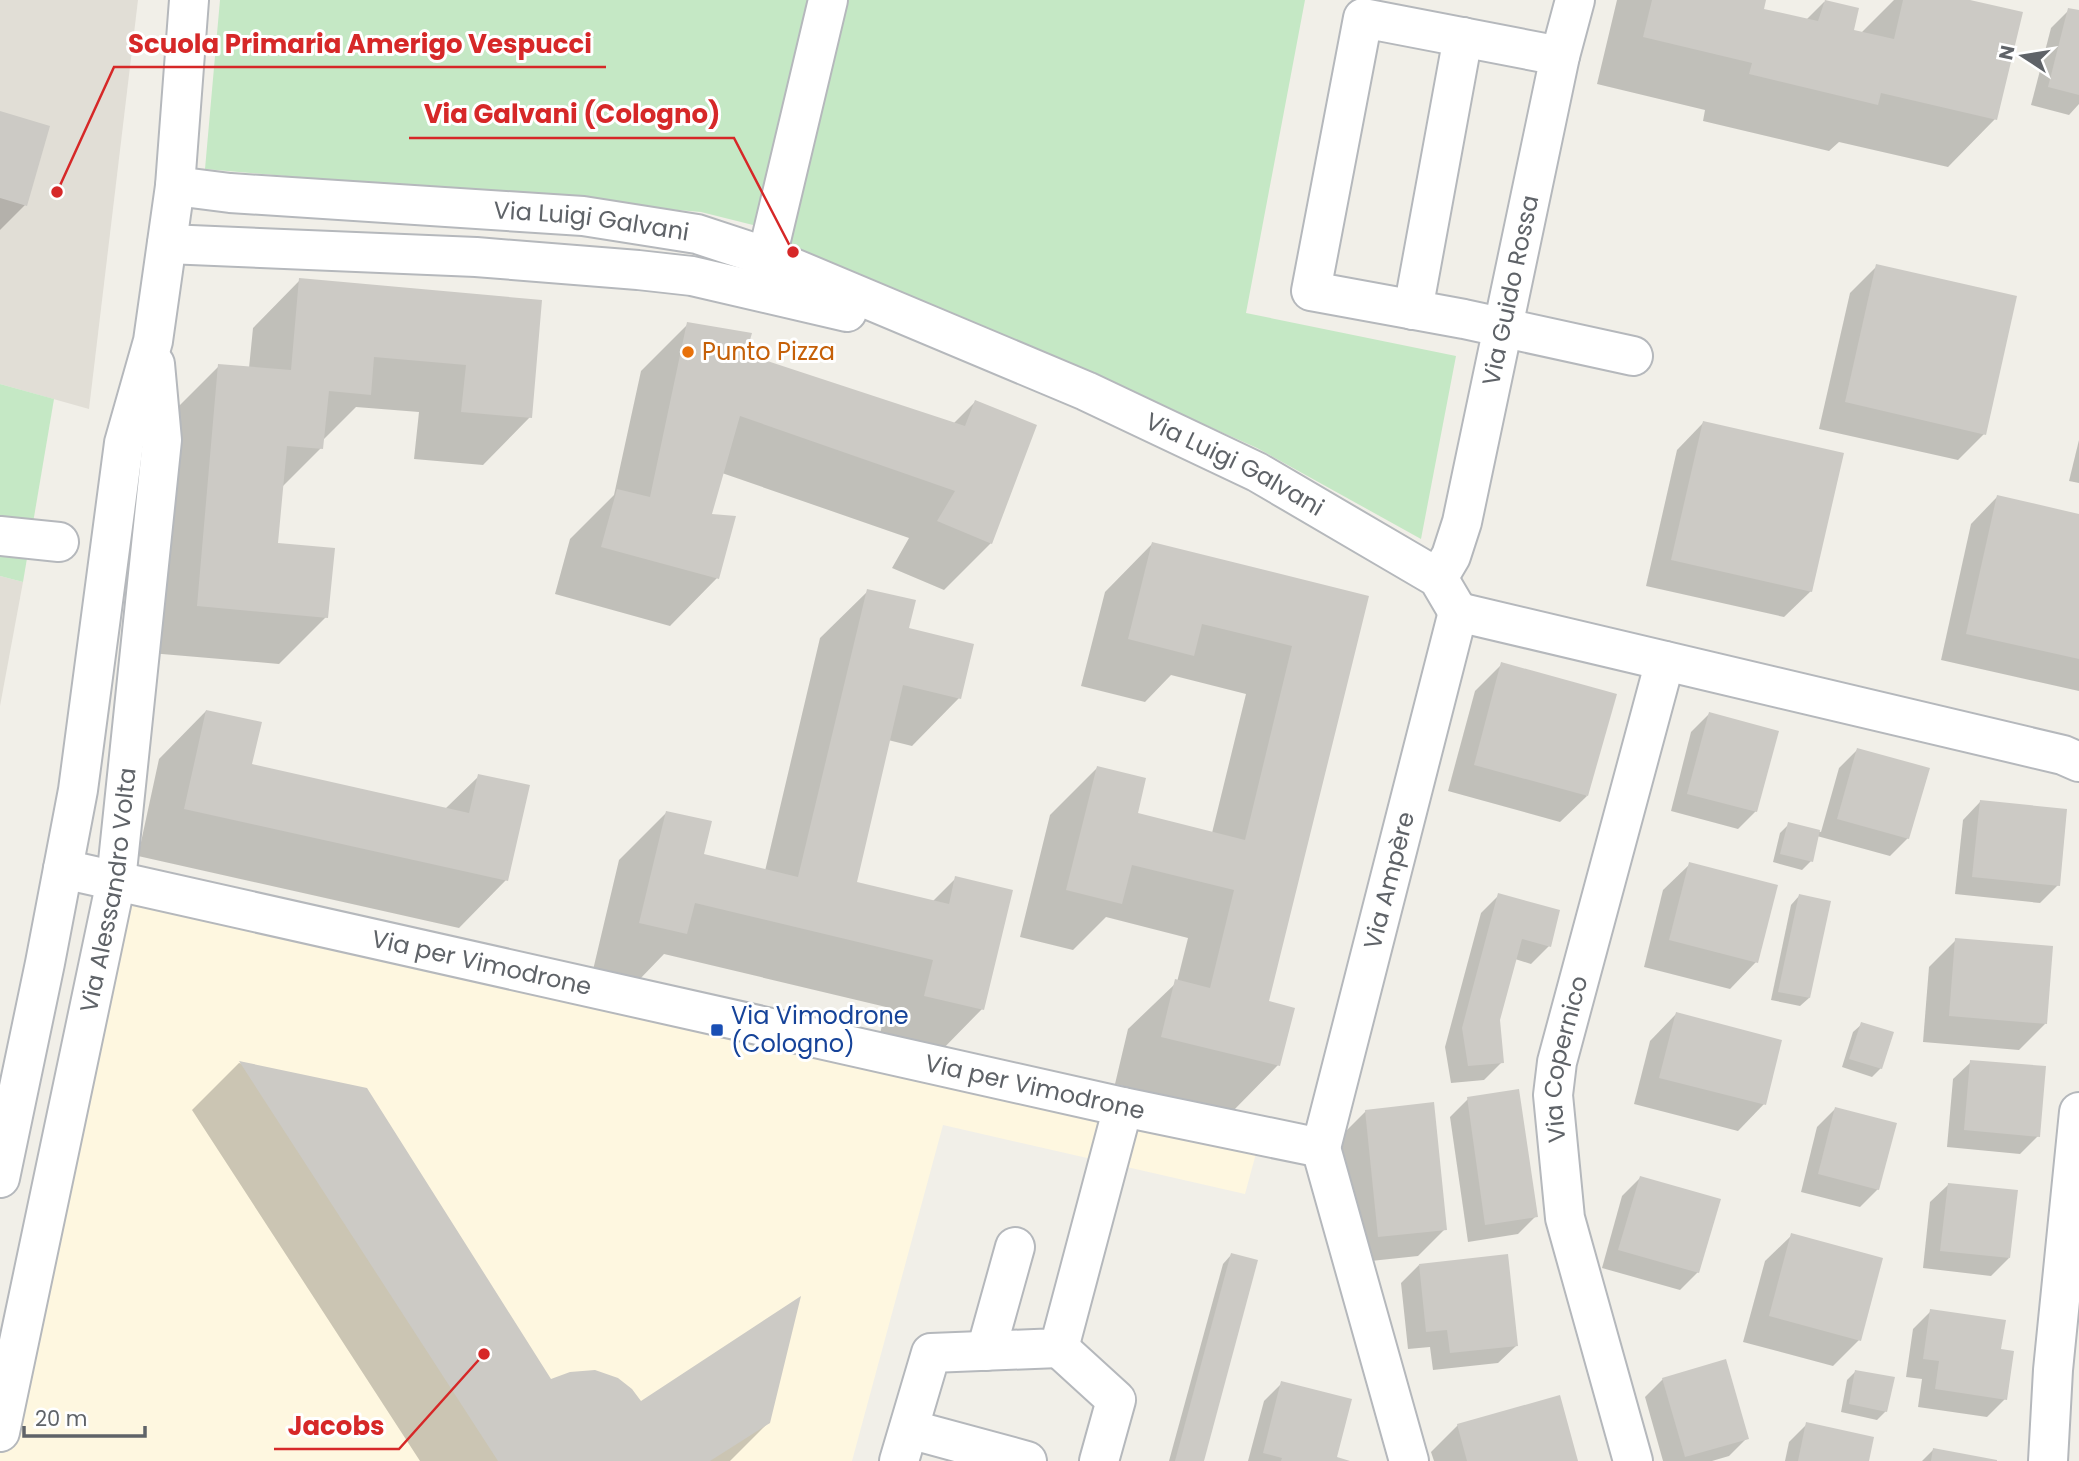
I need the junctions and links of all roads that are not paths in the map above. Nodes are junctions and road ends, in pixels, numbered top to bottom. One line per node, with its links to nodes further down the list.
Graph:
1 (189, 0): 6 (street, Via Alessandro Volta)
2 (828, 0): 8 (street)
3 (1575, 0): 5 (street, Via Guido Rossa)
4 (1463, 37): 5 (street); 9 (street); 9 (street)
5 (1560, 56): 10 (street, Via Guido Rossa)
6 (175, 186): 7 (street, Via Alessandro Volta); 8 (street, Via Luigi Galvani)
7 (167, 244): 11 (street, Via Alessandro Volta); 12 (street, Via Luigi Galvani)
8 (767, 257): 12 (street, Via Luigi Galvani)
9 (1413, 310): 10 (street)
10 (1503, 328): 13 (street); 16 (street, Via Guido Rossa)
11 (153, 341): 20 (street, Via Alessandro Volta); 21 (street, Via Alessandro Volta)
12 (988, 349): 16 (street, Via Luigi Galvani)
13 (1633, 356)
14 (0, 536): 15 (street)
15 (59, 542)
16 (1438, 578): 17 (street, Via Luigi Galvani)
17 (1458, 612): 18 (street); 24 (street, Via Ampère)
18 (1665, 661): 19 (street); 34 (street, Via Copernico)
19 (2079, 762)
20 (64, 869): 21 (street, Via per Vimodrone); 25 (street, Via Alessandro Volta)
21 (116, 881): 22 (street, Via per Vimodrone); 29 (street, Via Alessandro Volta)
22 (1123, 1107): 24 (street, Via per Vimodrone); 27 (street)
23 (2079, 1112): 35 (street)
24 (1321, 1148): 33 (street)
25 (0, 1178)
26 (1015, 1247): 28 (street)
27 (1059, 1348): 28 (street); 32 (street)
28 (986, 1351): 30 (street)
29 (0, 1432)
30 (904, 1445): 31 (street)
31 (1027, 1461)
32 (1099, 1461)
33 (1409, 1461)
34 (1633, 1461)
35 (2048, 1461)

